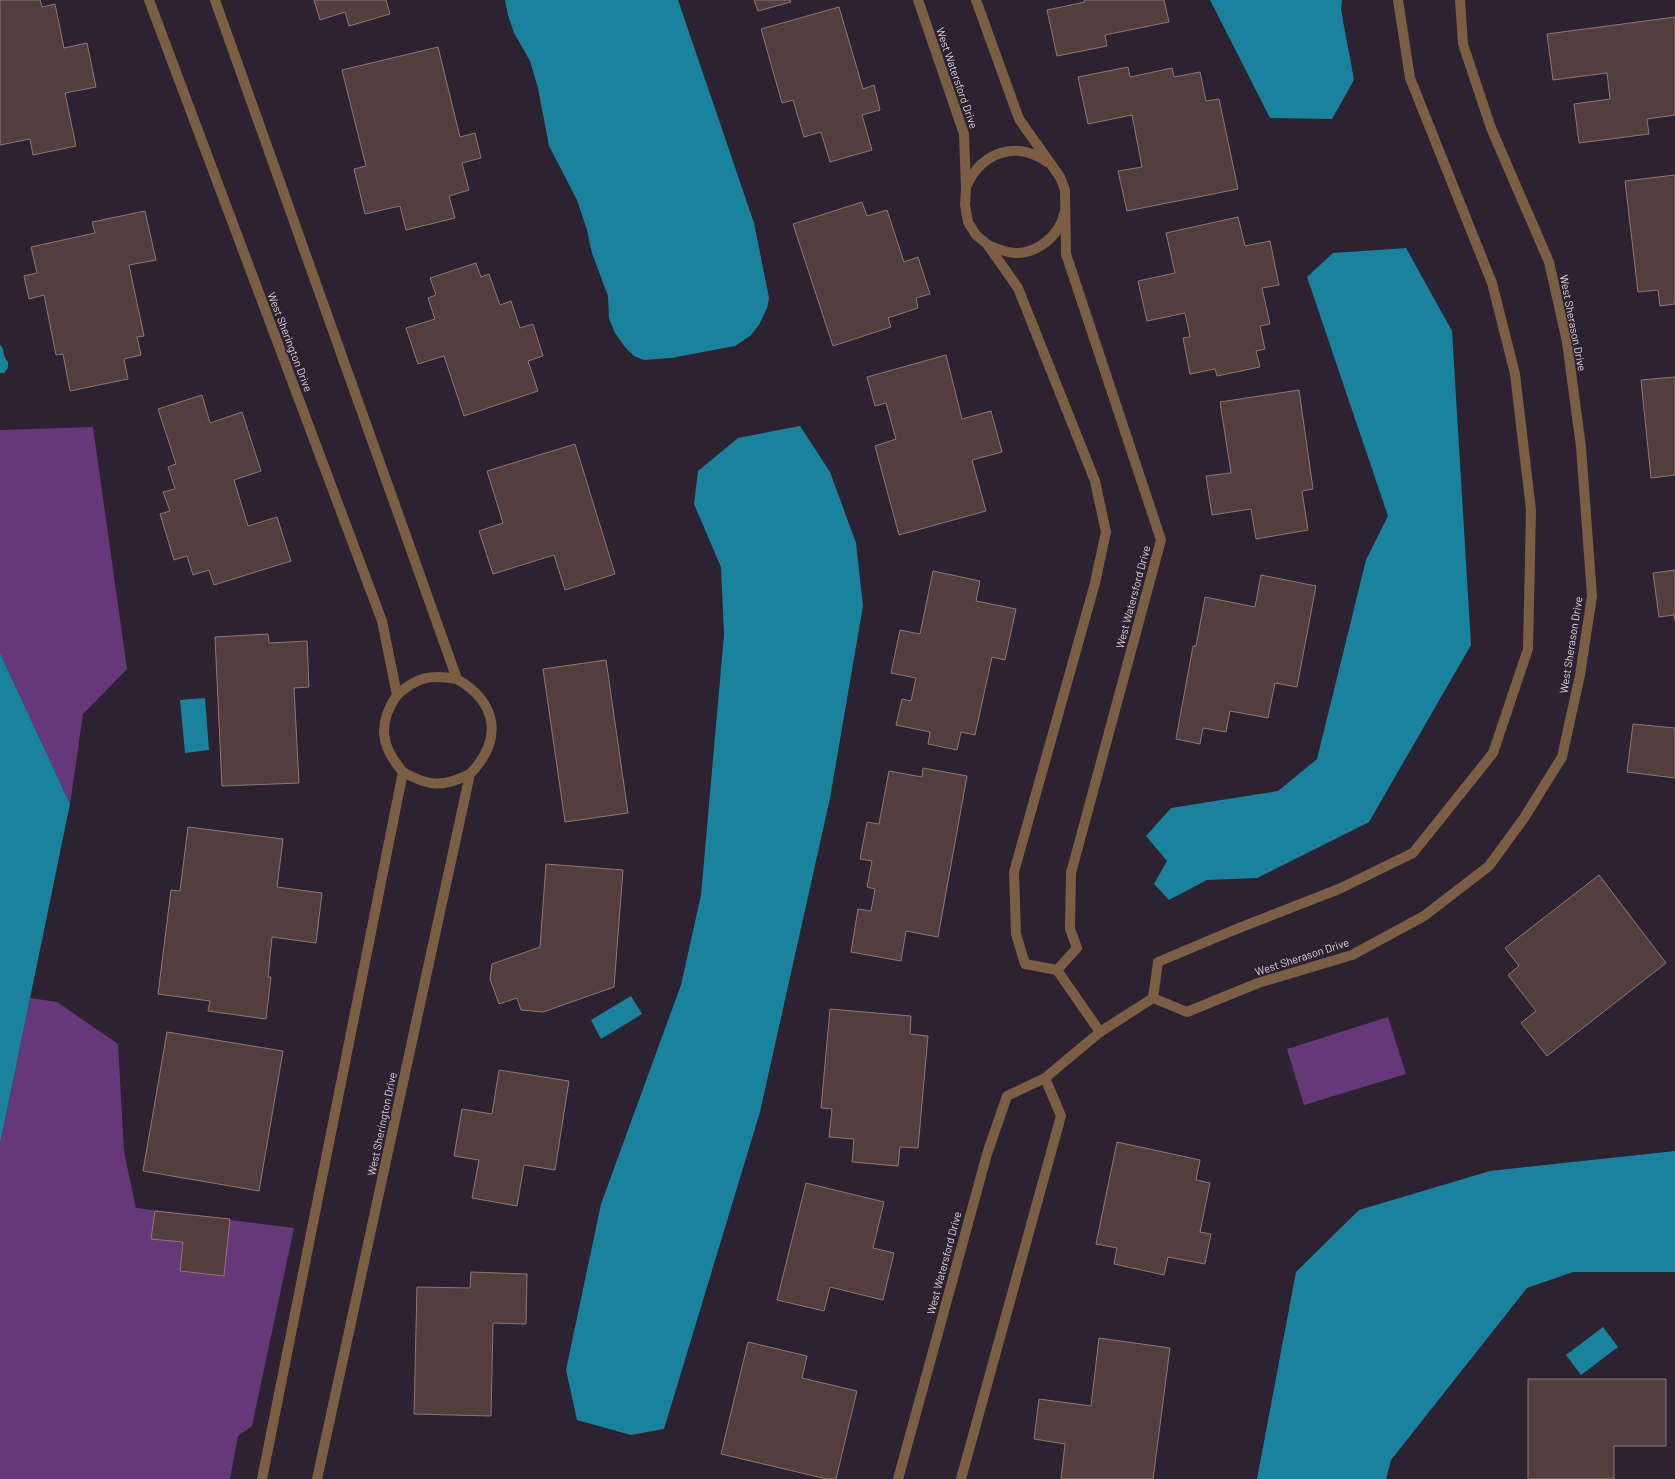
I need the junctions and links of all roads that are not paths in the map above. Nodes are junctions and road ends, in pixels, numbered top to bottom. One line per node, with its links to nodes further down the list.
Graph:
1 (149, 0): 12 (street, West Sherington Drive)
2 (215, 0): 11 (street)
3 (918, 0): 8 (street, West Watersford Drive)
4 (976, 0): 7 (street, West Watersford Drive)
5 (1398, 0): 16 (street)
6 (1460, 0): 16 (street, West Sherason Drive)
7 (1052, 166): 8 (street, West Watersford Drive); 9 (street, West Watersford Drive)
8 (966, 189): 10 (street, West Watersford Drive)
9 (1066, 204): 10 (street, West Watersford Drive); 15 (street, West Watersford Drive)
10 (987, 244): 15 (street, West Watersford Drive)
11 (457, 679): 12 (street, West Sherington Drive); 14 (street, West Sherington Drive)
12 (397, 695): 13 (street, West Sherington Drive)
13 (404, 772): 14 (street, West Sherington Drive); 19 (street)
14 (470, 774): 20 (street, West Sherington Drive)
15 (1057, 970): 17 (street)
16 (1153, 998): 17 (street)
17 (1100, 1032): 18 (street, West Watersford Drive)
18 (1045, 1078): 21 (street, West Watersford Drive); 22 (street)
19 (262, 1479)
20 (317, 1479)
21 (898, 1479)
22 (961, 1479)

